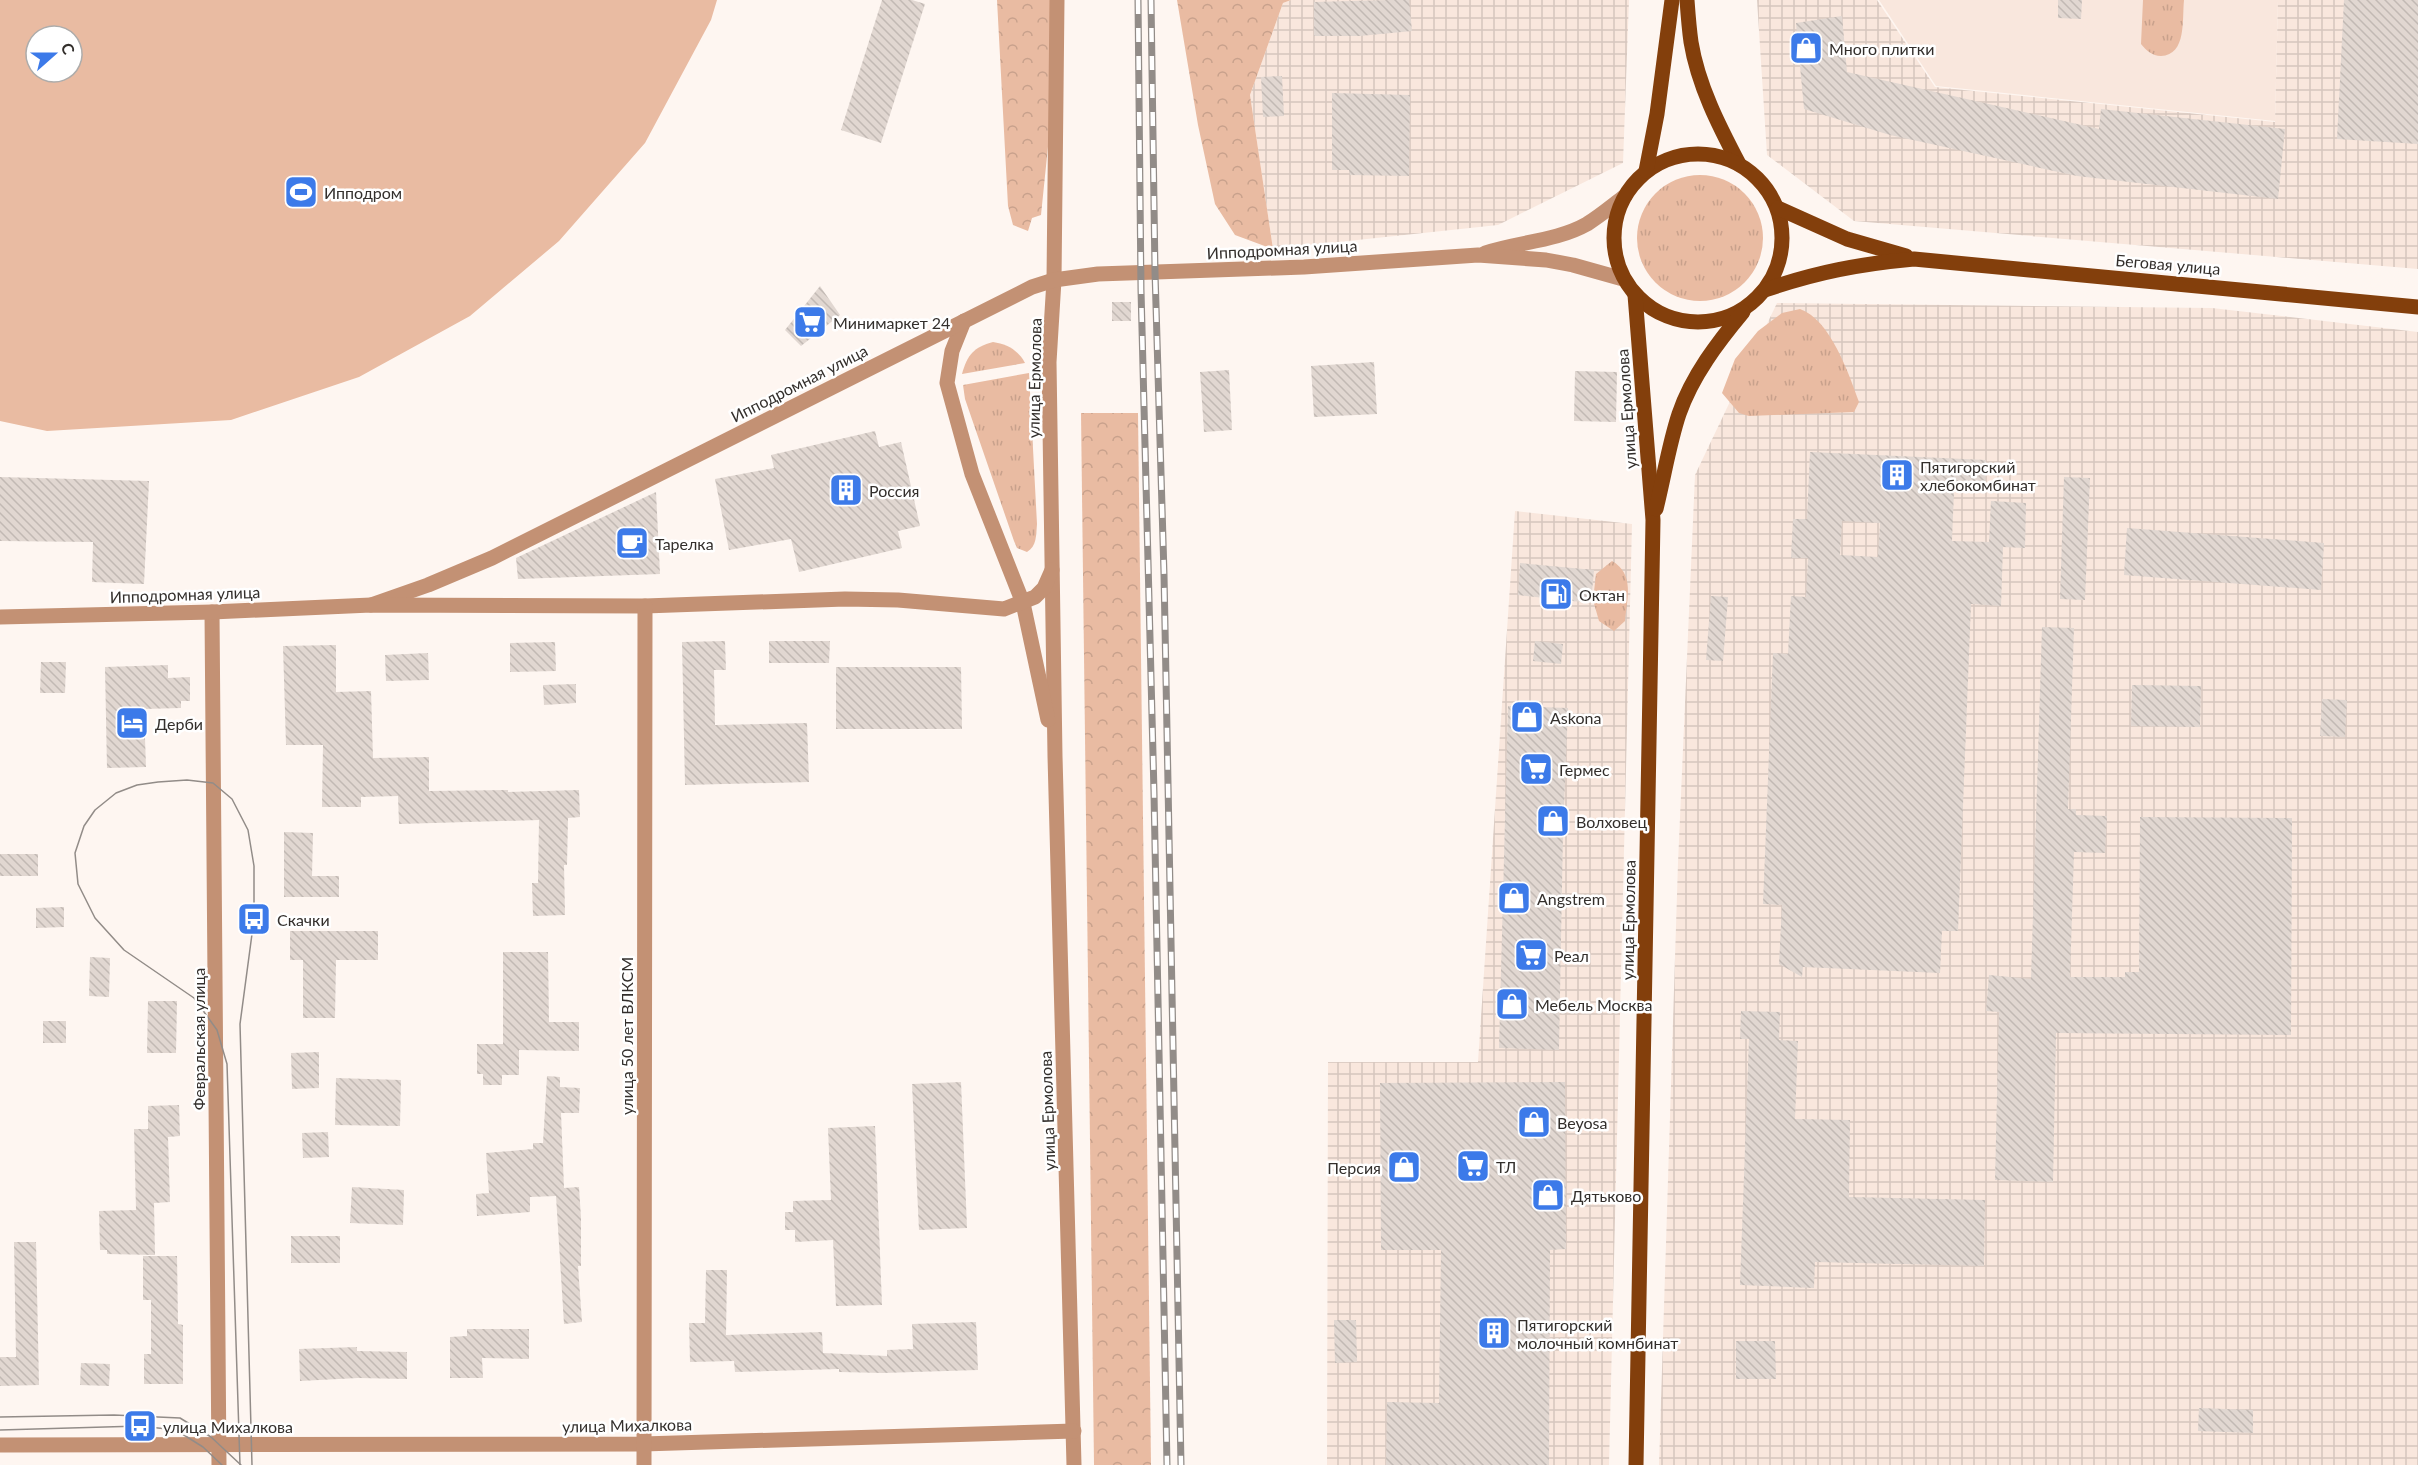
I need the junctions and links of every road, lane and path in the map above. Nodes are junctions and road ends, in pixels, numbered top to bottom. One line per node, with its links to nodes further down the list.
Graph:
1 (1057, 0): 11 (street, улица Ермолова)
2 (1672, 0): 5 (main road)
3 (1687, 0): 4 (main road, улица Ермолова)
4 (1739, 164): 5 (main road, улица Ермолова); 7 (main road, улица Ермолова)
5 (1646, 171): 6 (main road, улица Ермолова)
6 (1624, 196): 8 (street, Ипподромная улица); 10 (main road, улица Ермолова)
7 (1778, 208): 9 (main road, Беговая улица); 12 (main road, улица Ермолова)
8 (1478, 255): 10 (street, Ипподромная улица); 11 (street, Ипподромная улица)
9 (1914, 259): 12 (main road, Беговая улица); 15 (main road, Беговая улица)
10 (1623, 279): 13 (main road, улица Ермолова)
11 (1054, 280): 16 (street, Ипподромная улица); 18 (street, улица Ермолова)
12 (1765, 290): 14 (main road, улица Ермолова)
13 (1635, 295): 14 (main road, улица Ермолова); 17 (main road, улица Ермолова)
14 (1747, 307): 17 (main road, улица Ермолова)
15 (2418, 307)
16 (964, 321): 19 (street, улица Ермолова); 20 (street, Ипподромная улица)
17 (1653, 520): 32 (main road, улица Ермолова)
18 (1054, 568): 19 (street, Ипподромная улица); 24 (street, улица Ермолова)
19 (1023, 603): 21 (street, Ипподромная улица); 24 (street, улица Ермолова)
20 (371, 604): 21 (street, Ипподромная улица); 22 (street, Ипподромная улица)
21 (645, 606): 27 (street, улица 50 лет ВЛКСМ)
22 (212, 612): 23 (street, Ипподромная улица); 26 (street, Февральская улица)
23 (0, 616)
24 (1055, 756): 25 (street, улица Ермолова)
25 (1074, 1431): 27 (street, улица Михалкова); 31 (street, улица Ермолова)
26 (218, 1443): 27 (street, улица Михалкова); 28 (street, улица Михалкова); 29 (street, Февральская улица)
27 (643, 1444): 30 (street, улица 50 лет ВЛКСМ)
28 (0, 1445)
29 (219, 1465)
30 (644, 1465)
31 (1074, 1465)
32 (1636, 1465)

